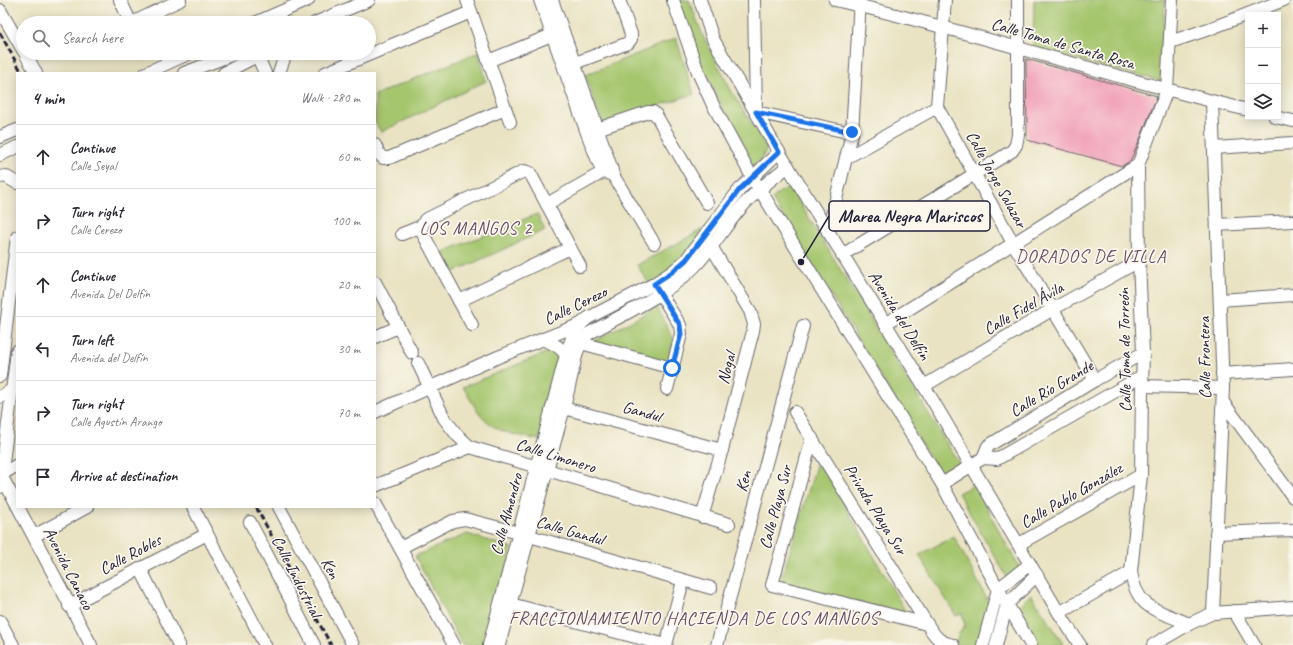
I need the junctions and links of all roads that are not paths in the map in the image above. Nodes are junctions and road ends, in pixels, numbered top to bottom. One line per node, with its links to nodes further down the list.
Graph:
1 (120, 0): 20 (street)
2 (180, 0): 21 (street)
3 (308, 0): 22 (street)
4 (369, 0): 23 (street)
5 (467, 0): 19 (street)
6 (540, 0): 25 (street)
7 (552, 0): 25 (street)
8 (619, 0): 38 (street)
9 (673, 0): 72 (street)
10 (700, 0): 52 (street, Avenida del Delfín)
11 (754, 0): 52 (street)
12 (835, 0): 17 (street, Calle Toma de Santa Rosa)
13 (946, 0): 24 (street)
14 (1018, 0): 28 (street)
15 (1172, 0): 27 (street, Calle Toma de Torreón)
16 (1284, 0): 27 (street)
17 (860, 3): 24 (street, Calle Toma de Santa Rosa); 58 (street)
18 (0, 10): 26 (street)
19 (471, 12): 29 (street); 37 (street)
20 (128, 16)
21 (146, 16)
22 (272, 16)
23 (331, 16)
24 (944, 28): 28 (street, Calle Toma de Santa Rosa); 49 (street)
25 (557, 33): 37 (street); 38 (street)
26 (16, 38)
27 (1170, 42): 47 (street, Calle Toma de Torreón)
28 (1018, 48): 47 (street, Calle Toma de Santa Rosa); 70 (street)
29 (376, 55)
30 (29, 60): 40 (street)
31 (174, 60): 41 (street)
32 (218, 60): 42 (street)
33 (247, 60): 43 (street)
34 (260, 60): 44 (street)
35 (284, 60): 45 (street)
36 (364, 60): 39 (street)
37 (488, 61): 50 (street)
38 (569, 65): 57 (street)
39 (342, 70): 46 (street)
40 (35, 72)
41 (148, 72)
42 (187, 72)
43 (226, 72)
44 (265, 72)
45 (279, 72)
46 (331, 72)
47 (1167, 90): 48 (street, Calle Toma de Santa Rosa); 67 (street, Calle Toma de Torreón)
48 (1212, 102): 51 (street, Calle Toma de Santa Rosa); 63 (street, Calle Frontera)
49 (937, 107): 66 (street); 70 (street, Calle Jorge Salazar)
50 (505, 109): 55 (street); 62 (street)
51 (1245, 109)
52 (756, 112): 58 (street); 64 (street, Avenida del Delfín)
53 (1281, 118): 54 (street)
54 (1293, 121)
55 (510, 122)
56 (16, 130): 59 (street)
57 (592, 131): 69 (street); 75 (street)
58 (852, 132): 66 (street)
59 (0, 137)
60 (1293, 143): 63 (street)
61 (16, 147): 65 (street)
62 (376, 147)
63 (1214, 148): 78 (street, Calle Frontera)
64 (779, 152): 68 (street, Avenida del Delfín); 72 (street)
65 (0, 155)
66 (846, 158): 80 (street)
67 (1138, 164): 84 (street); 89 (street, Calle Toma de Torreón)
68 (788, 166): 74 (street); 80 (street, Avenida del Delfín)
69 (609, 171): 76 (street); 83 (street)
70 (974, 174): 84 (street, Calle Jorge Salazar); 88 (street)
71 (0, 177): 73 (street)
72 (752, 177): 74 (street); 82 (street, Calle Cerezo)
73 (16, 182)
74 (759, 189): 87 (street, Calle Cerezo); 132 (street)
75 (708, 203)
76 (547, 204): 79 (street); 86 (street)
77 (1293, 221): 78 (street)
78 (1217, 225): 94 (street, Calle Frontera)
79 (422, 226): 81 (street); 95 (street)
80 (828, 232): 88 (street, Avenida del Delfín)
81 (402, 234)
82 (705, 237): 87 (street, Nogal); 92 (street, Calle Cerezo)
83 (654, 243)
84 (1014, 243): 96 (street, Calle Jorge Salazar); 97 (street)
85 (16, 245): 110 (street)
86 (570, 248): 90 (street); 95 (street)
87 (711, 248): 92 (street, Calle Cerezo); 125 (street, Nogal)
88 (842, 255): 97 (street, Avenida del Delfín)
89 (1139, 261): 96 (street, Calle Fidel Ávila); 104 (street, Calle Toma de Torreón)
90 (580, 266)
91 (376, 284): 100 (street, Calle Limonero)
92 (657, 289): 101 (street, Calle Cerezo); 106 (street)
93 (1293, 295): 94 (street)
94 (1220, 300): 109 (street, Calle Frontera)
95 (459, 301): 98 (street)
96 (1053, 309): 111 (street, Calle Jorge Salazar); 113 (street, Calle Fidel Ávila)
97 (885, 324): 113 (street, Avenida del Delfín)
98 (472, 325)
99 (803, 326): 178 (street, Ken)
100 (398, 327): 102 (street); 115 (street, Calle Limonero)
101 (584, 334): 103 (street, Calle Cerezo); 105 (street, Calle Almendro); 106 (street); 120 (street, Calle Almendro)
102 (376, 337)
103 (542, 339): 105 (street); 115 (street, Calle Cerezo)
104 (1143, 353): 111 (street, Calle Río Grande); 112 (street, Calle Toma de Torreón)
105 (566, 355): 120 (street, Calle Almendro)
106 (672, 368): 117 (street)
107 (1293, 369): 109 (street)
108 (16, 370): 114 (street)
109 (1222, 374): 116 (street, Calle Frontera)
110 (0, 376)
111 (1095, 380): 126 (street, Calle Río Grande)
112 (1142, 381): 116 (street); 126 (street, Calle Río Grande); 130 (street, Calle Toma de Torreón)
113 (924, 386): 128 (street, Avenida del Delfín)
114 (15, 388): 118 (street); 131 (street)
115 (428, 388): 121 (street, Calle Cerezo); 124 (street, Calle Limonero)
116 (1222, 388): 119 (street, Calle Frontera)
117 (666, 389)
118 (0, 397)
119 (1222, 402): 134 (street); 145 (street, Calle Frontera)
120 (558, 406): 125 (street, Gandul); 129 (street, Calle Almendro)
121 (376, 412)
122 (796, 412): 123 (street, Privada Playa Sur)
123 (812, 438): 166 (street, Privada Playa Sur); 166 (street, Calle Playa Sur)
124 (470, 447): 129 (street, Calle Limonero); 133 (street)
125 (722, 450): 141 (street, Nogal)
126 (983, 458): 128 (street, Calle Río Grande)
127 (16, 466): 131 (street)
128 (971, 466): 132 (street, Calle Río Grande); 149 (street, Avenida del Delfín)
129 (542, 468): 141 (street, Calle Limonero); 147 (street, Calle Almendro)
130 (1141, 475): 149 (street, Calle Pablo González); 153 (street, Calle Toma de Torreón)
131 (0, 479): 135 (street, Avenida Canaco)
132 (942, 484): 157 (street)
133 (376, 486)
134 (1293, 497)
135 (16, 503)
136 (376, 505): 150 (street)
137 (19, 508): 148 (street, Avenida Canaco)
138 (84, 508): 148 (street)
139 (194, 508): 146 (street)
140 (280, 508): 173 (street, Ken)
141 (702, 517): 143 (street, Calle Limonero)
142 (250, 522): 172 (street, Calle Industrial)
143 (729, 524)
144 (1293, 530): 145 (street)
145 (1216, 533): 164 (street, Calle Frontera)
146 (207, 534): 152 (street, Calle Robles); 171 (street)
147 (524, 534): 150 (street, Calle Gandul); 155 (street, Calle Gandul); 158 (street, Calle Almendro)
148 (34, 536): 160 (street, Avenida Canaco)
149 (1019, 544): 151 (street, Avenida del Delfín)
150 (400, 548): 174 (street)
151 (1030, 564): 154 (street, Avenida del Delfín); 157 (street)
152 (140, 568): 160 (street, Calle Robles); 170 (street)
153 (1131, 572): 163 (street); 167 (street, Calle Toma de Torreón)
154 (1037, 575): 159 (street); 163 (street, Avenida del Delfín)
155 (683, 581): 156 (street, Calle Gandul); 177 (street)
156 (711, 588)
157 (998, 589): 159 (street); 180 (street)
158 (505, 602): 175 (street, Calle Almendro); 176 (street, Calle Almendro); 177 (street)
159 (1007, 604): 181 (street); 182 (street)
160 (69, 606): 169 (street, Avenida Canaco)
161 (1293, 606): 162 (street)
162 (1234, 611): 164 (street); 185 (street)
163 (1059, 613): 183 (street, Avenida del Delfín)
164 (1213, 613): 167 (street)
165 (0, 621): 168 (street)
166 (927, 624): 179 (street, Privada Playa Sur)
167 (1189, 624): 184 (street)
168 (13, 645)
169 (91, 645)
170 (179, 645)
171 (265, 645)
172 (314, 645)
173 (353, 645)
174 (454, 645)
175 (489, 645)
176 (499, 645)
177 (666, 645)
178 (717, 645)
179 (953, 645)
180 (984, 645)
181 (996, 645)
182 (1030, 645)
183 (1080, 645)
184 (1153, 645)
185 (1254, 645)

